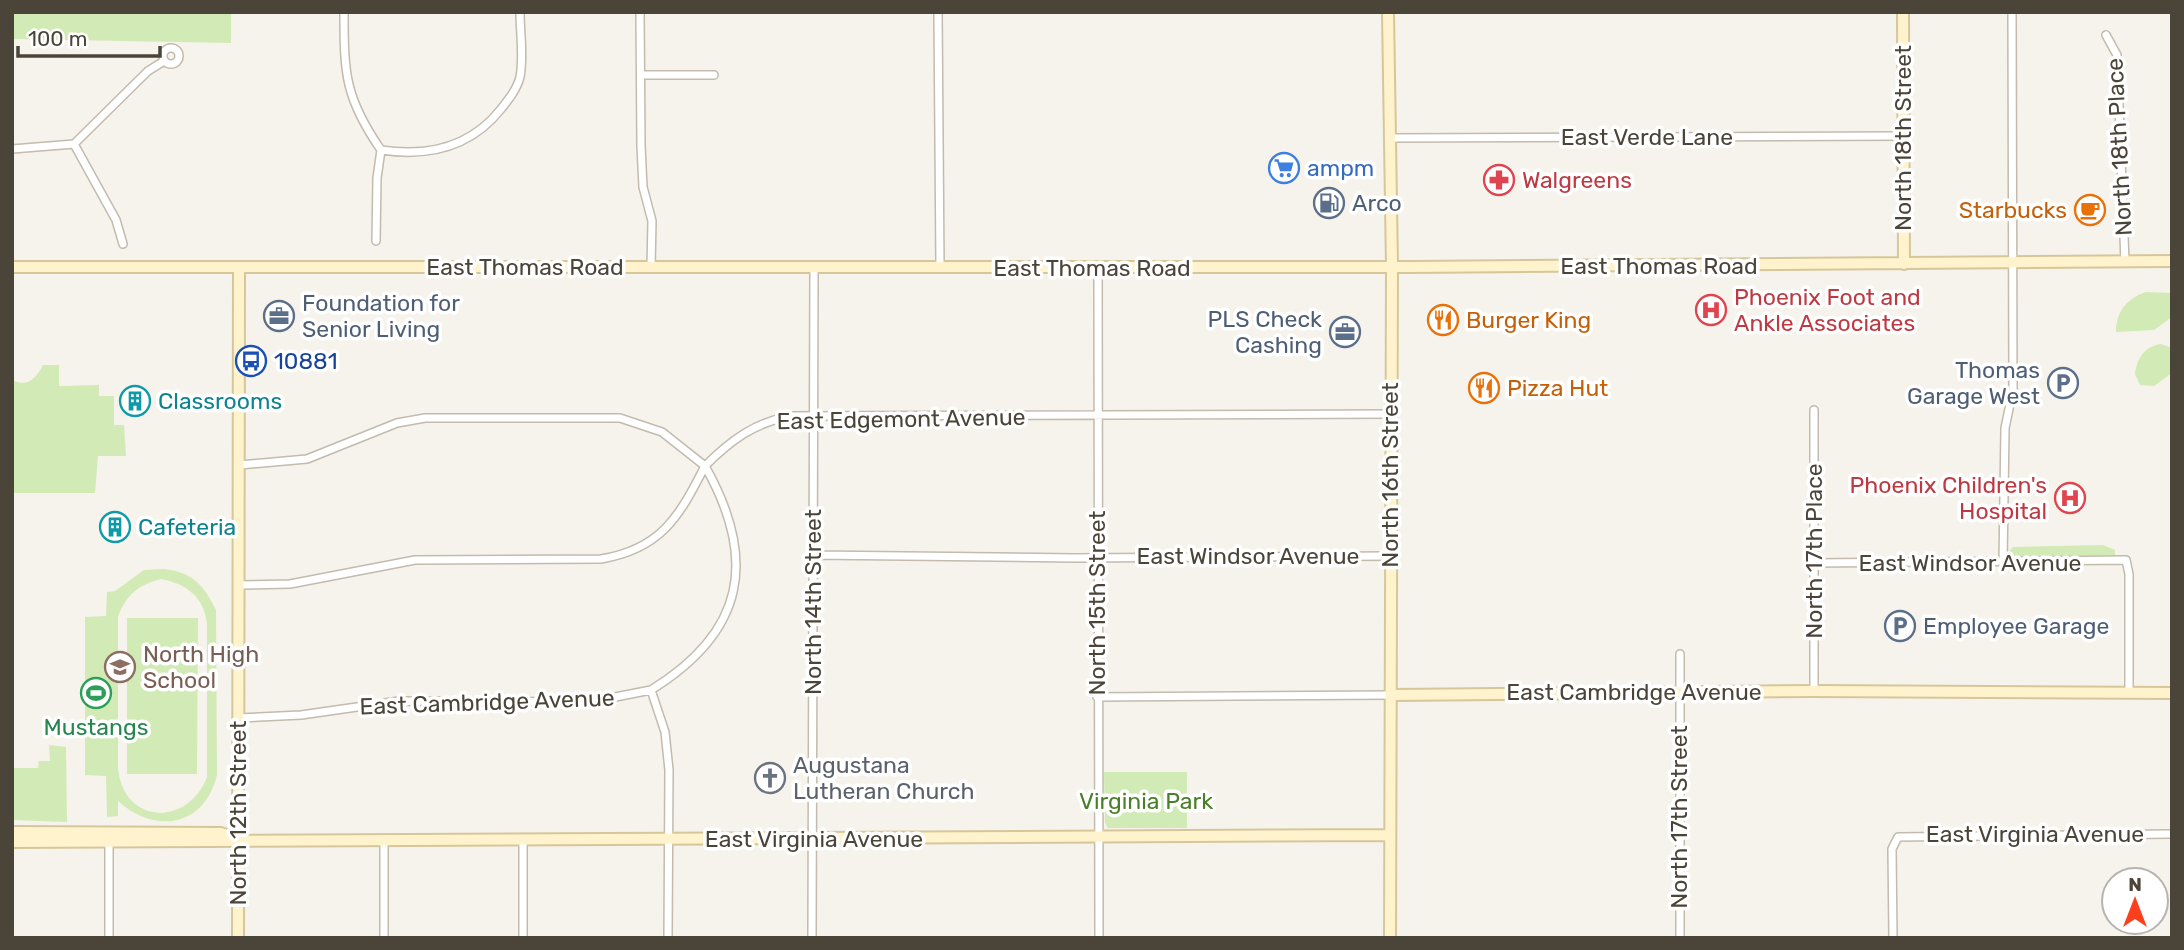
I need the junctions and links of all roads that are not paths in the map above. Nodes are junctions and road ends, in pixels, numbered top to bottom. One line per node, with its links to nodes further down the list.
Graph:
1 (344, 12): 16 (street)
2 (520, 12): 16 (street)
3 (640, 12): 10 (street)
4 (939, 12): 27 (street)
5 (1388, 12): 13 (street, North 16th Street)
6 (1903, 12): 12 (street, North 18th Street)
7 (2012, 12): 21 (street)
8 (2106, 35): 20 (street, North 18th Place)
9 (164, 61): 14 (street)
10 (641, 75): 11 (street); 25 (street)
11 (714, 75)
12 (1903, 136): 13 (street, East Verde Lane); 22 (street, North 18th Street)
13 (1390, 138): 29 (street, North 16th Street)
14 (74, 145): 15 (street); 18 (street)
15 (12, 149)
16 (381, 150): 17 (street)
17 (376, 241)
18 (123, 244)
19 (2172, 261): 20 (street, East Thomas Road)
20 (2125, 262): 21 (street, East Thomas Road)
21 (2014, 263): 22 (street, East Thomas Road); 40 (street)
22 (1904, 264): 29 (street, East Thomas Road)
23 (12, 267): 24 (street, East Thomas Road)
24 (239, 267): 25 (street, East Thomas Road); 34 (street, North 12th Street)
25 (651, 267): 26 (street, East Thomas Road)
26 (814, 267): 27 (street, East Thomas Road); 32 (street, North 14th Street)
27 (940, 267): 28 (street, East Thomas Road)
28 (1098, 267): 29 (street, East Thomas Road); 33 (street, North 15th Street)
29 (1392, 267): 31 (street, North 16th Street)
30 (1814, 410): 39 (street, North 17th Place)
31 (1391, 414): 33 (street, East Edgemont Avenue); 37 (street, North 16th Street)
32 (813, 415): 33 (street, East Edgemont Avenue); 35 (street, East Edgemont Avenue); 36 (street, North 14th Street)
33 (1097, 416): 38 (street, North 15th Street)
34 (239, 465): 35 (street); 41 (street, North 12th Street)
35 (705, 466): 41 (street); 43 (street)
36 (813, 555): 38 (street, East Windsor Avenue); 57 (street, North 14th Street)
37 (1390, 556): 38 (street, East Windsor Avenue); 48 (street, North 16th Street)
38 (1098, 557): 49 (street, North 15th Street)
39 (1813, 563): 40 (street, East Windsor Avenue); 44 (street, North 17th Place)
40 (2003, 563): 46 (street, East Windsor Avenue)
41 (239, 585): 50 (street, North 12th Street)
42 (1680, 654): 45 (street, North 17th Street)
43 (651, 690): 50 (street, East Cambridge Avenue); 59 (street)
44 (1814, 691): 45 (street, East Cambridge Avenue); 46 (street, East Cambridge Avenue)
45 (1679, 692): 48 (street, East Cambridge Avenue); 70 (street, North 17th Street)
46 (2129, 693): 47 (street, East Cambridge Avenue)
47 (2172, 693)
48 (1391, 695): 49 (street, East Cambridge Avenue); 53 (street, North 16th Street)
49 (1097, 697): 54 (street, North 15th Street)
50 (238, 718): 55 (street, North 12th Street)
51 (12, 832): 55 (street, East Virginia Avenue)
52 (2172, 834): 71 (street, East Virginia Avenue)
53 (1390, 835): 54 (street, East Virginia Avenue); 69 (street, North 16th Street)
54 (1098, 838): 57 (street, East Virginia Avenue); 68 (street, North 15th Street)
55 (238, 839): 56 (street, East Virginia Avenue); 61 (street, East Virginia Avenue); 63 (street, North 12th Street)
56 (384, 839): 58 (street, East Virginia Avenue); 64 (street)
57 (813, 839): 59 (street, East Virginia Avenue); 67 (street, North 14th Street)
58 (523, 840): 59 (street, East Virginia Avenue); 65 (street)
59 (668, 840): 66 (street)
60 (12, 842): 61 (street, East Virginia Avenue)
61 (109, 842): 62 (street)
62 (109, 938)
63 (238, 938)
64 (384, 938)
65 (523, 938)
66 (668, 938)
67 (812, 938)
68 (1099, 938)
69 (1390, 938)
70 (1680, 938)
71 (1894, 938)

